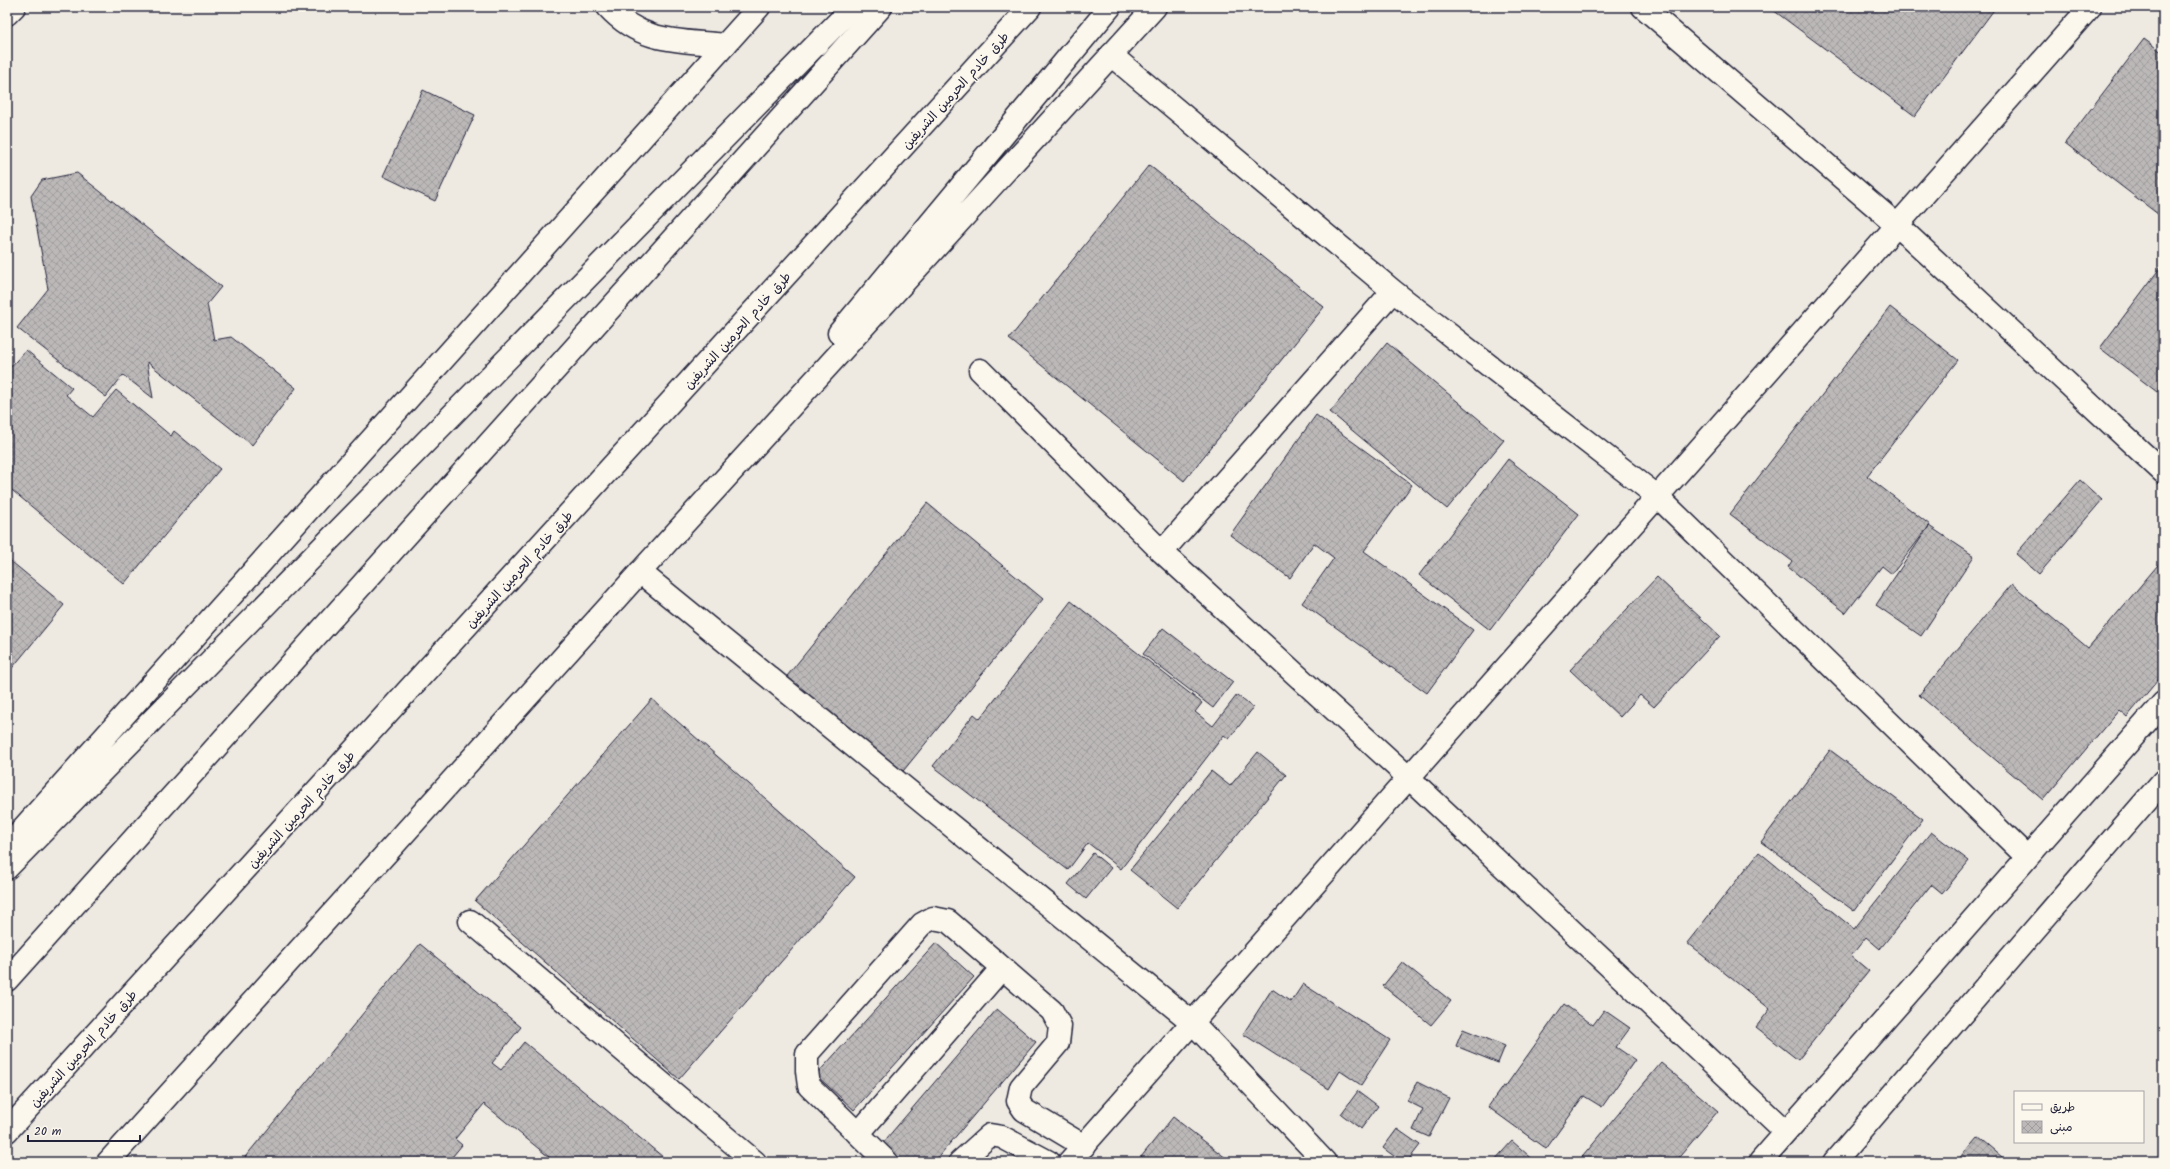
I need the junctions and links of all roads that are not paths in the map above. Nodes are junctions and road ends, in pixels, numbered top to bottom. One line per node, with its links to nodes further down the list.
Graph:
1 (14, 7): 11 (main road)
2 (608, 7): 12 (main road)
3 (759, 7): 12 (main road)
4 (853, 7): 26 (main road)
5 (881, 7): 29 (main road)
6 (1030, 7): 31 (main road, طرق خادم الحرمين الشريفين)
7 (1110, 7): 20 (main road)
8 (1155, 7): 13 (main road)
9 (1642, 7): 14 (main road)
10 (2090, 7): 14 (main road)
11 (7, 14)
12 (725, 46): 24 (main road)
13 (1111, 56): 15 (main road); 20 (main road)
14 (1897, 225): 17 (main road); 18 (main road)
15 (1393, 291): 18 (main road); 19 (main road)
16 (980, 370): 19 (main road)
17 (2163, 472)
18 (1657, 496): 22 (main road); 25 (main road)
19 (1162, 552): 22 (main road)
20 (640, 572): 30 (main road); 35 (main road)
21 (2163, 702): 25 (main road)
22 (1409, 778): 30 (main road); 32 (main road)
23 (2163, 781): 43 (main road)
24 (7, 846)
25 (2027, 858): 32 (main road)
26 (7, 868)
27 (470, 921): 36 (main road)
28 (1002, 968): 33 (main road); 33 (main road); 34 (main road)
29 (7, 980)
30 (1192, 1022): 34 (main road); 41 (main road)
31 (7, 1131)
32 (1786, 1132): 42 (main road)
33 (858, 1134): 37 (main road)
34 (1084, 1146): 40 (main road)
35 (108, 1162)
36 (755, 1162)
37 (887, 1162)
38 (960, 1162): 39 (main road)
39 (1049, 1162)
40 (1070, 1162)
41 (1325, 1162)
42 (1760, 1162)
43 (1834, 1162)

